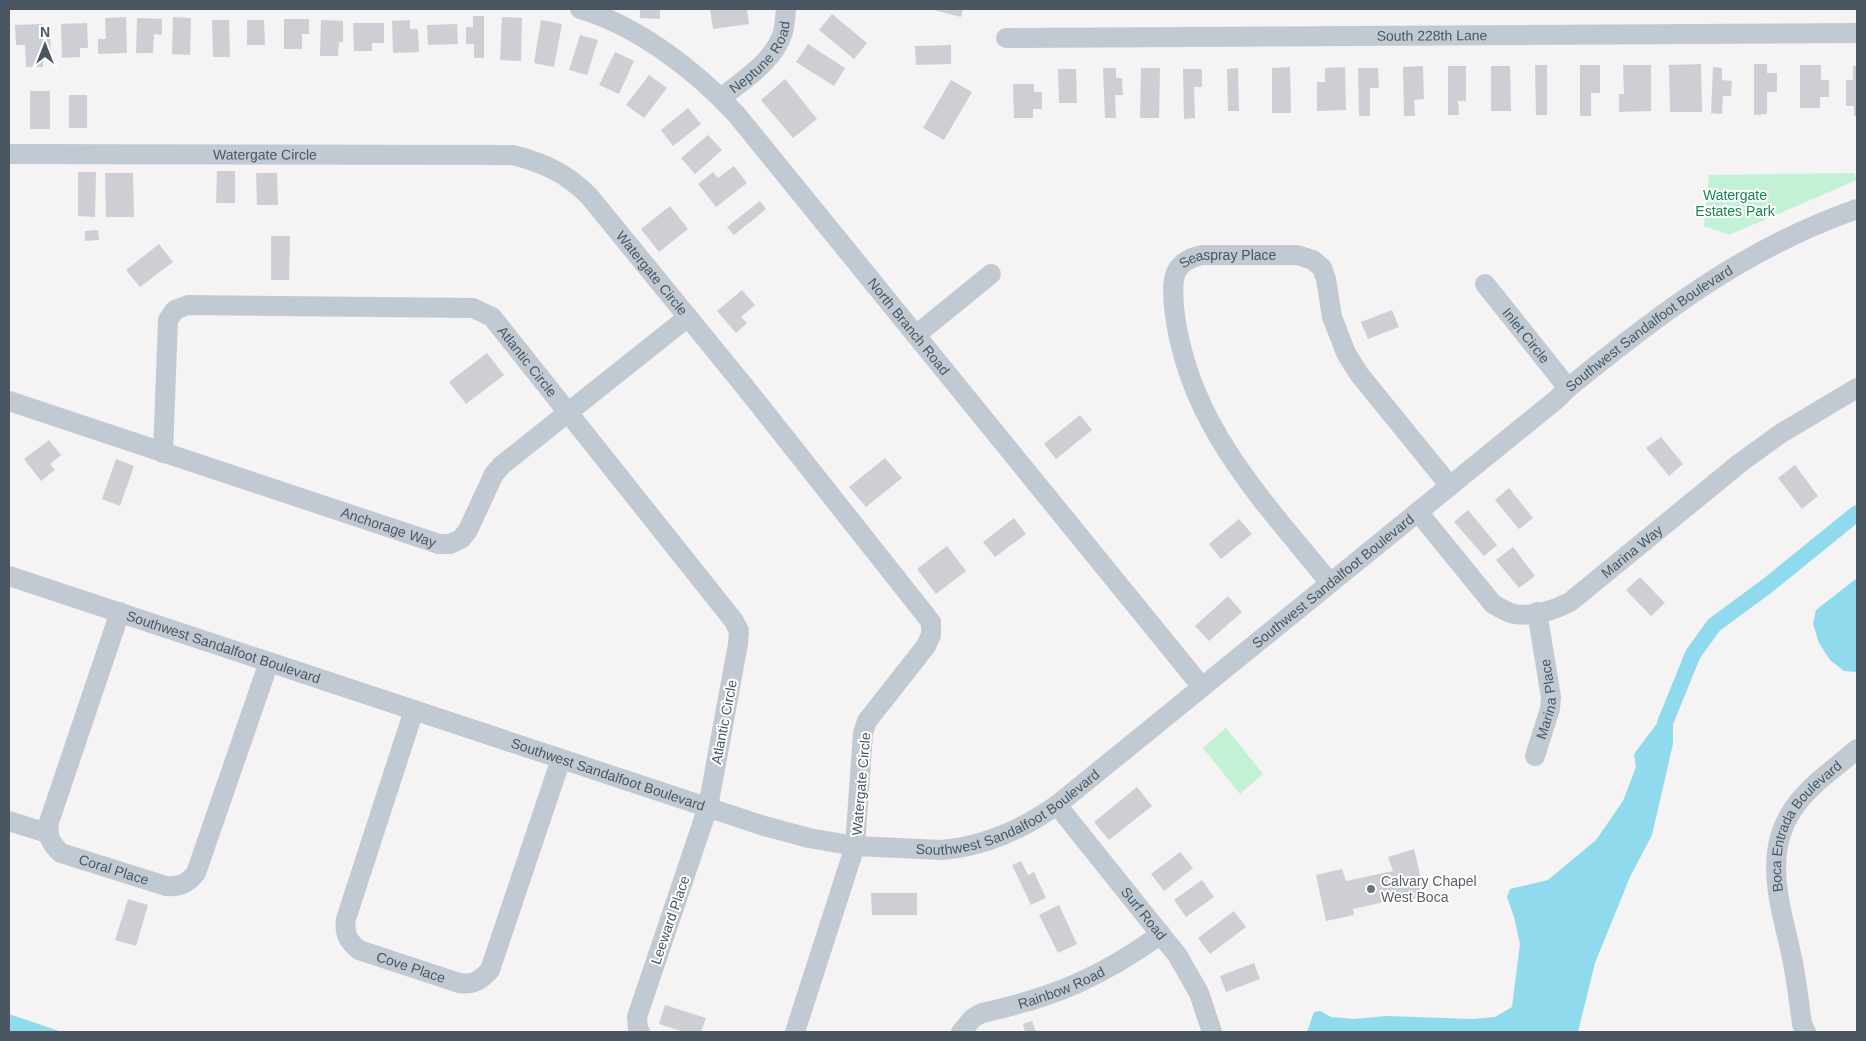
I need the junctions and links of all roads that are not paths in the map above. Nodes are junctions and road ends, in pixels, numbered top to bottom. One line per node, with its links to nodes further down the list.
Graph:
1 (580, 9): 3 (street, North Branch Road)
2 (786, 9): 6 (street, Neptune Road)
3 (617, 16): 6 (street, North Branch Road)
4 (1857, 33): 5 (street, South 228th Lane)
5 (1006, 38)
6 (721, 98): 12 (street, North Branch Road)
7 (9, 154): 11 (street, Watergate Circle)
8 (1857, 209): 13 (street, Southwest Sandalfoot Boulevard)
9 (991, 274): 12 (street)
10 (1485, 284): 13 (street, Inlet Circle)
11 (688, 317): 16 (street, Anchorage Way); 34 (street, Watergate Circle)
12 (916, 335): 25 (street, North Branch Road)
13 (1568, 388): 18 (street, Southwest Sandalfoot Boulevard)
14 (1857, 388): 23 (street, Marina Way)
15 (9, 402): 17 (street, Anchorage Way)
16 (567, 412): 17 (street, Anchorage Way); 17 (street, Atlantic Circle); 31 (street, Atlantic Circle)
17 (163, 453)
18 (1450, 486): 19 (street, Southwest Sandalfoot Boulevard); 21 (street, Seaspray Place)
19 (1418, 512): 21 (street, Southwest Sandalfoot Boulevard); 23 (street, Marina Way)
20 (9, 576): 22 (street, Southwest Sandalfoot Boulevard)
21 (1330, 583): 25 (street, Southwest Sandalfoot Boulevard)
22 (120, 612): 24 (street, Southwest Sandalfoot Boulevard); 33 (street)
23 (1537, 612): 28 (street, Marina Place)
24 (269, 662): 26 (street, Southwest Sandalfoot Boulevard); 33 (street, Coral Place)
25 (1202, 687): 30 (street, Southwest Sandalfoot Boulevard)
26 (414, 710): 29 (street, Southwest Sandalfoot Boulevard); 29 (street, Cove Place)
27 (1857, 749): 40 (street, Boca Entrada Boulevard)
28 (1535, 756)
29 (561, 759): 31 (street, Southwest Sandalfoot Boulevard)
30 (1056, 805): 34 (street, Southwest Sandalfoot Boulevard); 35 (street, Surf Road)
31 (708, 807): 34 (street, Southwest Sandalfoot Boulevard); 36 (street, Leeward Place)
32 (9, 821): 33 (street)
33 (47, 833)
34 (855, 846): 37 (street)
35 (1160, 934): 38 (street, Rainbow Road); 39 (street, Surf Road)
36 (640, 1032)
37 (795, 1032)
38 (961, 1032)
39 (1212, 1032)
40 (1806, 1032)

